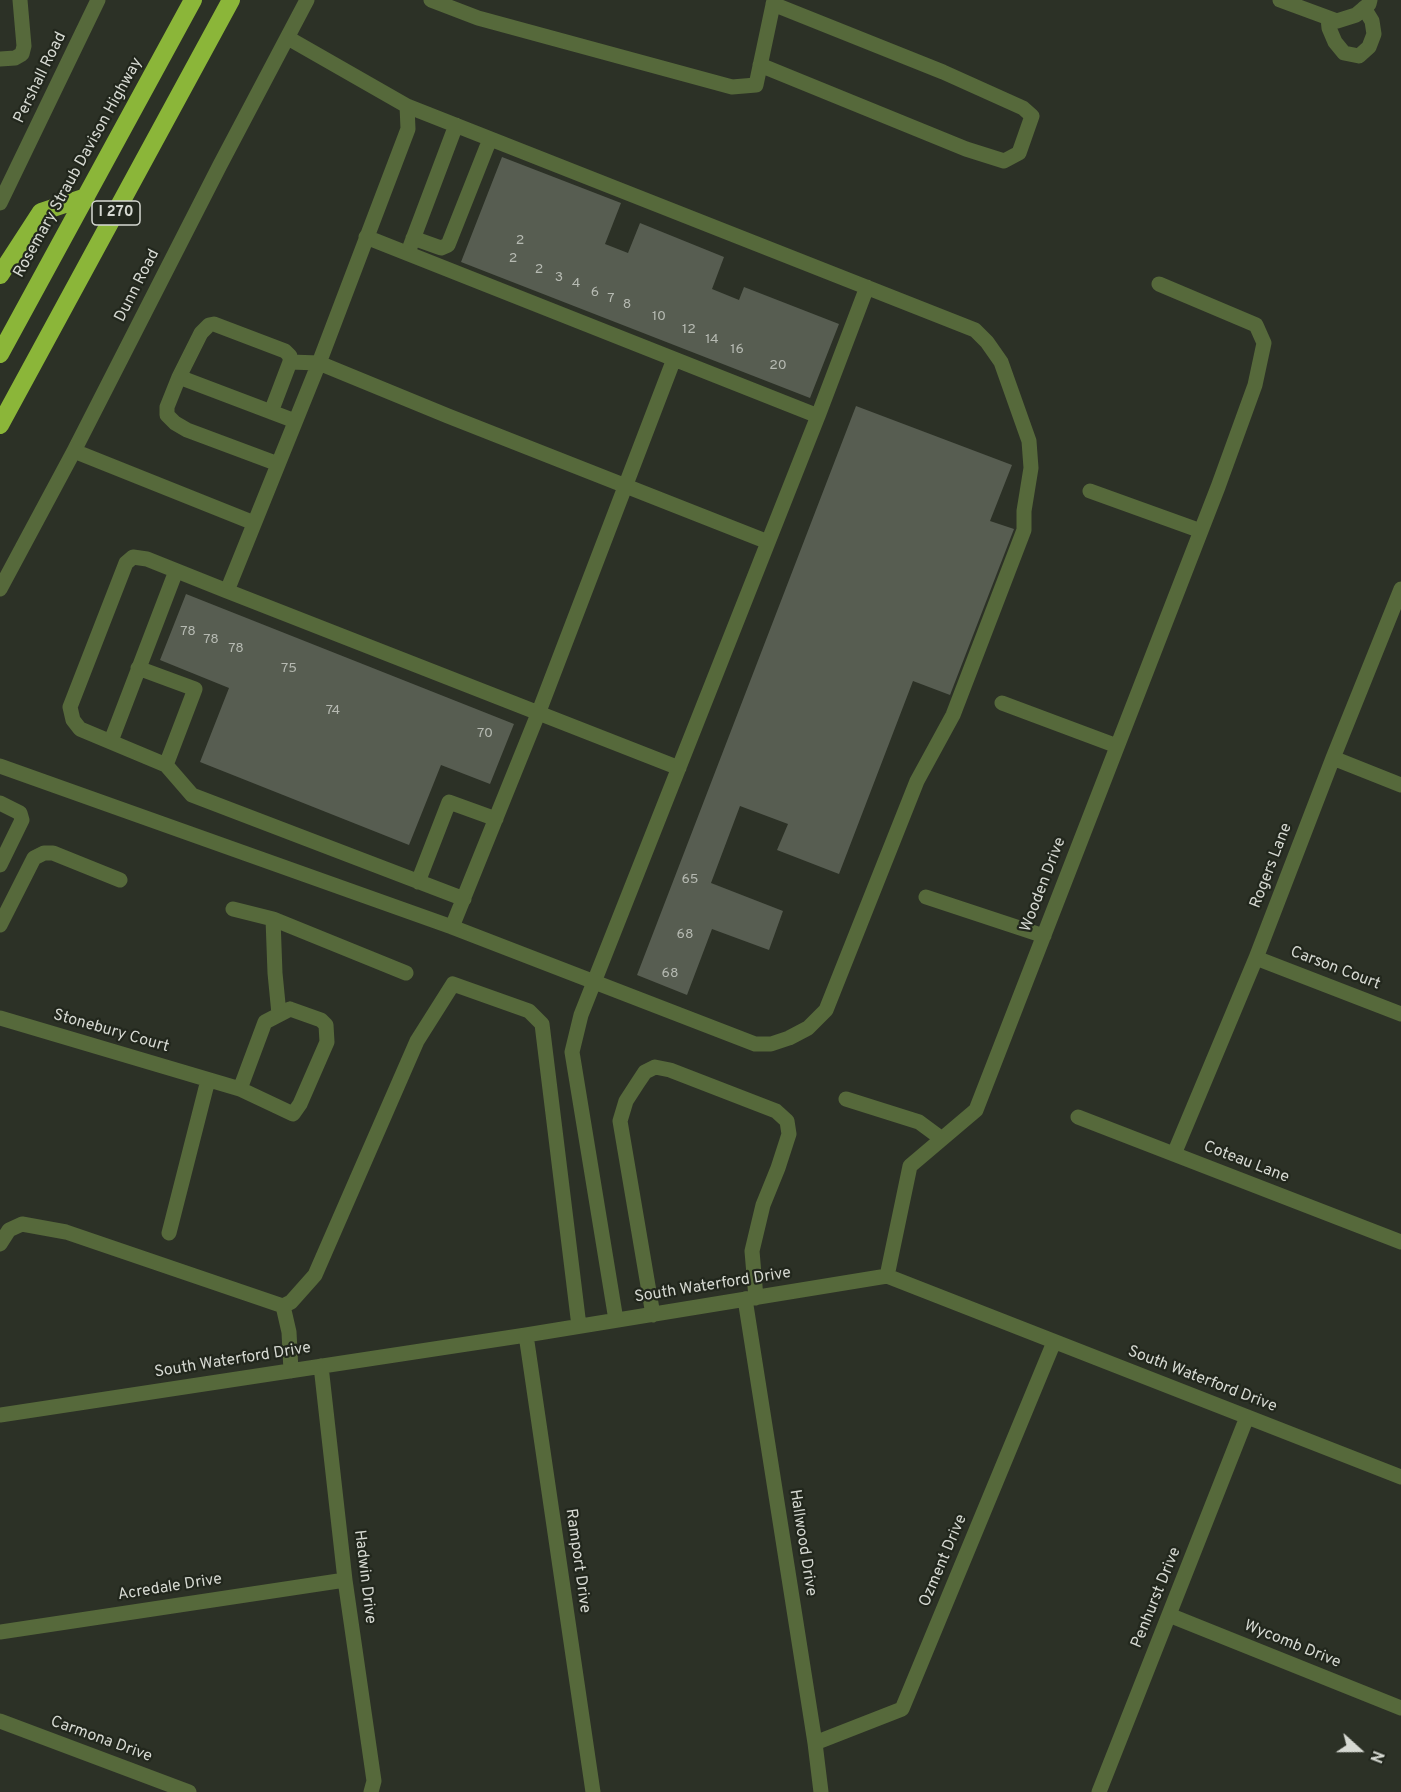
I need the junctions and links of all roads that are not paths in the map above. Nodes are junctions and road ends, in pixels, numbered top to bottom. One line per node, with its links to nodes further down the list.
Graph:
1 (20, 0): 12 (street)
2 (98, 0): 18 (street, Pershall Road)
3 (193, 0): 17 (highway, Rosemary Straub Davison Highway / I 270)
4 (231, 0): 32 (highway, I 270)
5 (307, 0): 11 (street, Dunn Road)
6 (431, 0): 13 (street)
7 (1280, 0): 10 (street)
8 (773, 2): 13 (street); 13 (street)
9 (1367, 4): 10 (street); 10 (street)
10 (1328, 18)
11 (288, 38): 14 (street); 33 (street, Dunn Road)
12 (0, 59)
13 (760, 65)
14 (407, 105): 15 (street); 19 (street)
15 (456, 125): 16 (street); 20 (street)
16 (489, 139): 20 (street); 23 (street)
17 (86, 197): 21 (highway); 24 (highway, Rosemary Straub Davison Highway / I 270)
18 (0, 203)
19 (366, 237): 20 (street); 27 (street)
20 (410, 245): 25 (street)
21 (0, 276)
22 (1159, 284): 38 (street, Wooden Drive)
23 (867, 287): 30 (street); 68 (street)
24 (0, 354)
25 (674, 359): 30 (street); 35 (street)
26 (290, 362): 27 (street); 28 (street); 29 (street)
27 (319, 363): 31 (street); 35 (street)
28 (179, 377): 29 (street); 34 (street)
29 (271, 412): 31 (street)
30 (818, 416): 39 (street)
31 (295, 421): 34 (street)
32 (0, 425)
33 (74, 451): 37 (street); 41 (street, Dunn Road)
34 (278, 465): 37 (street)
35 (626, 487): 39 (street); 46 (street)
36 (1089, 491): 38 (street)
37 (254, 523): 43 (street)
38 (1201, 531): 48 (street, Wooden Drive)
39 (768, 542): 52 (street)
40 (176, 570): 43 (street); 44 (street); 47 (street)
41 (0, 589)
42 (1401, 589): 49 (street, Rogers Lane)
43 (226, 591): 46 (street)
44 (138, 668): 47 (street); 50 (street)
45 (1002, 703): 48 (street)
46 (538, 714): 52 (street); 55 (street)
47 (111, 741): 50 (street)
48 (1117, 746): 65 (street, Wooden Drive)
49 (1333, 758): 53 (street); 66 (street, Rogers Lane)
50 (166, 765): 58 (street)
51 (0, 766): 64 (street)
52 (679, 768): 68 (street)
53 (1401, 785)
54 (0, 803): 56 (street)
55 (496, 819): 58 (street); 60 (street)
56 (0, 865)
57 (120, 880): 63 (street)
58 (418, 882): 60 (street)
59 (926, 897): 65 (street)
60 (464, 899): 64 (street)
61 (233, 909): 62 (street)
62 (273, 919): 67 (street); 69 (street)
63 (0, 926)
64 (452, 927): 68 (street)
65 (1044, 936): 76 (street, Wooden Drive)
66 (1256, 958): 70 (street, Carson Court); 77 (street, Rogers Lane)
67 (406, 973)
68 (594, 983): 85 (street)
69 (279, 1014): 73 (street); 73 (street, Stonebury Court)
70 (1401, 1014)
71 (1, 1022): 72 (street, Stonebury Court)
72 (208, 1080): 73 (street, Stonebury Court); 78 (street)
73 (240, 1089)
74 (846, 1099): 76 (street)
75 (1078, 1117): 77 (street, Coteau Lane)
76 (942, 1139): 81 (street, Wooden Drive)
77 (1174, 1154): 79 (street, Coteau Lane)
78 (168, 1233)
79 (1401, 1242)
80 (0, 1244): 83 (street)
81 (887, 1276): 82 (street, South Waterford Drive); 88 (street, South Waterford Drive)
82 (751, 1299): 84 (street, South Waterford Drive); 84 (street, Hallwood Drive); 99 (street, Hallwood Drive)
83 (283, 1306): 86 (street); 90 (street)
84 (653, 1315): 85 (street, South Waterford Drive)
85 (616, 1320): 86 (street, South Waterford Drive)
86 (579, 1326): 87 (street, South Waterford Drive)
87 (526, 1335): 89 (street, South Waterford Drive); 102 (street, Ramport Drive)
88 (1054, 1342): 92 (street, South Waterford Drive); 99 (street, Ozment Drive)
89 (321, 1366): 90 (street, South Waterford Drive); 94 (street, Hadwin Drive)
90 (291, 1371): 91 (street, South Waterford Drive)
91 (0, 1415)
92 (1247, 1417): 93 (street, South Waterford Drive); 95 (street, Penhurst Drive)
93 (1401, 1477)
94 (345, 1580): 96 (street, Acredale Drive); 101 (street, Hadwin Drive)
95 (1169, 1615): 97 (street, Wycomb Drive); 104 (street, Penhurst Drive)
96 (0, 1632)
97 (1401, 1708)
98 (0, 1721): 100 (street, Carmona Drive)
99 (815, 1743): 103 (street, Hallwood Drive)
100 (189, 1792)
101 (371, 1792)
102 (592, 1792)
103 (821, 1792)
104 (1099, 1792)

